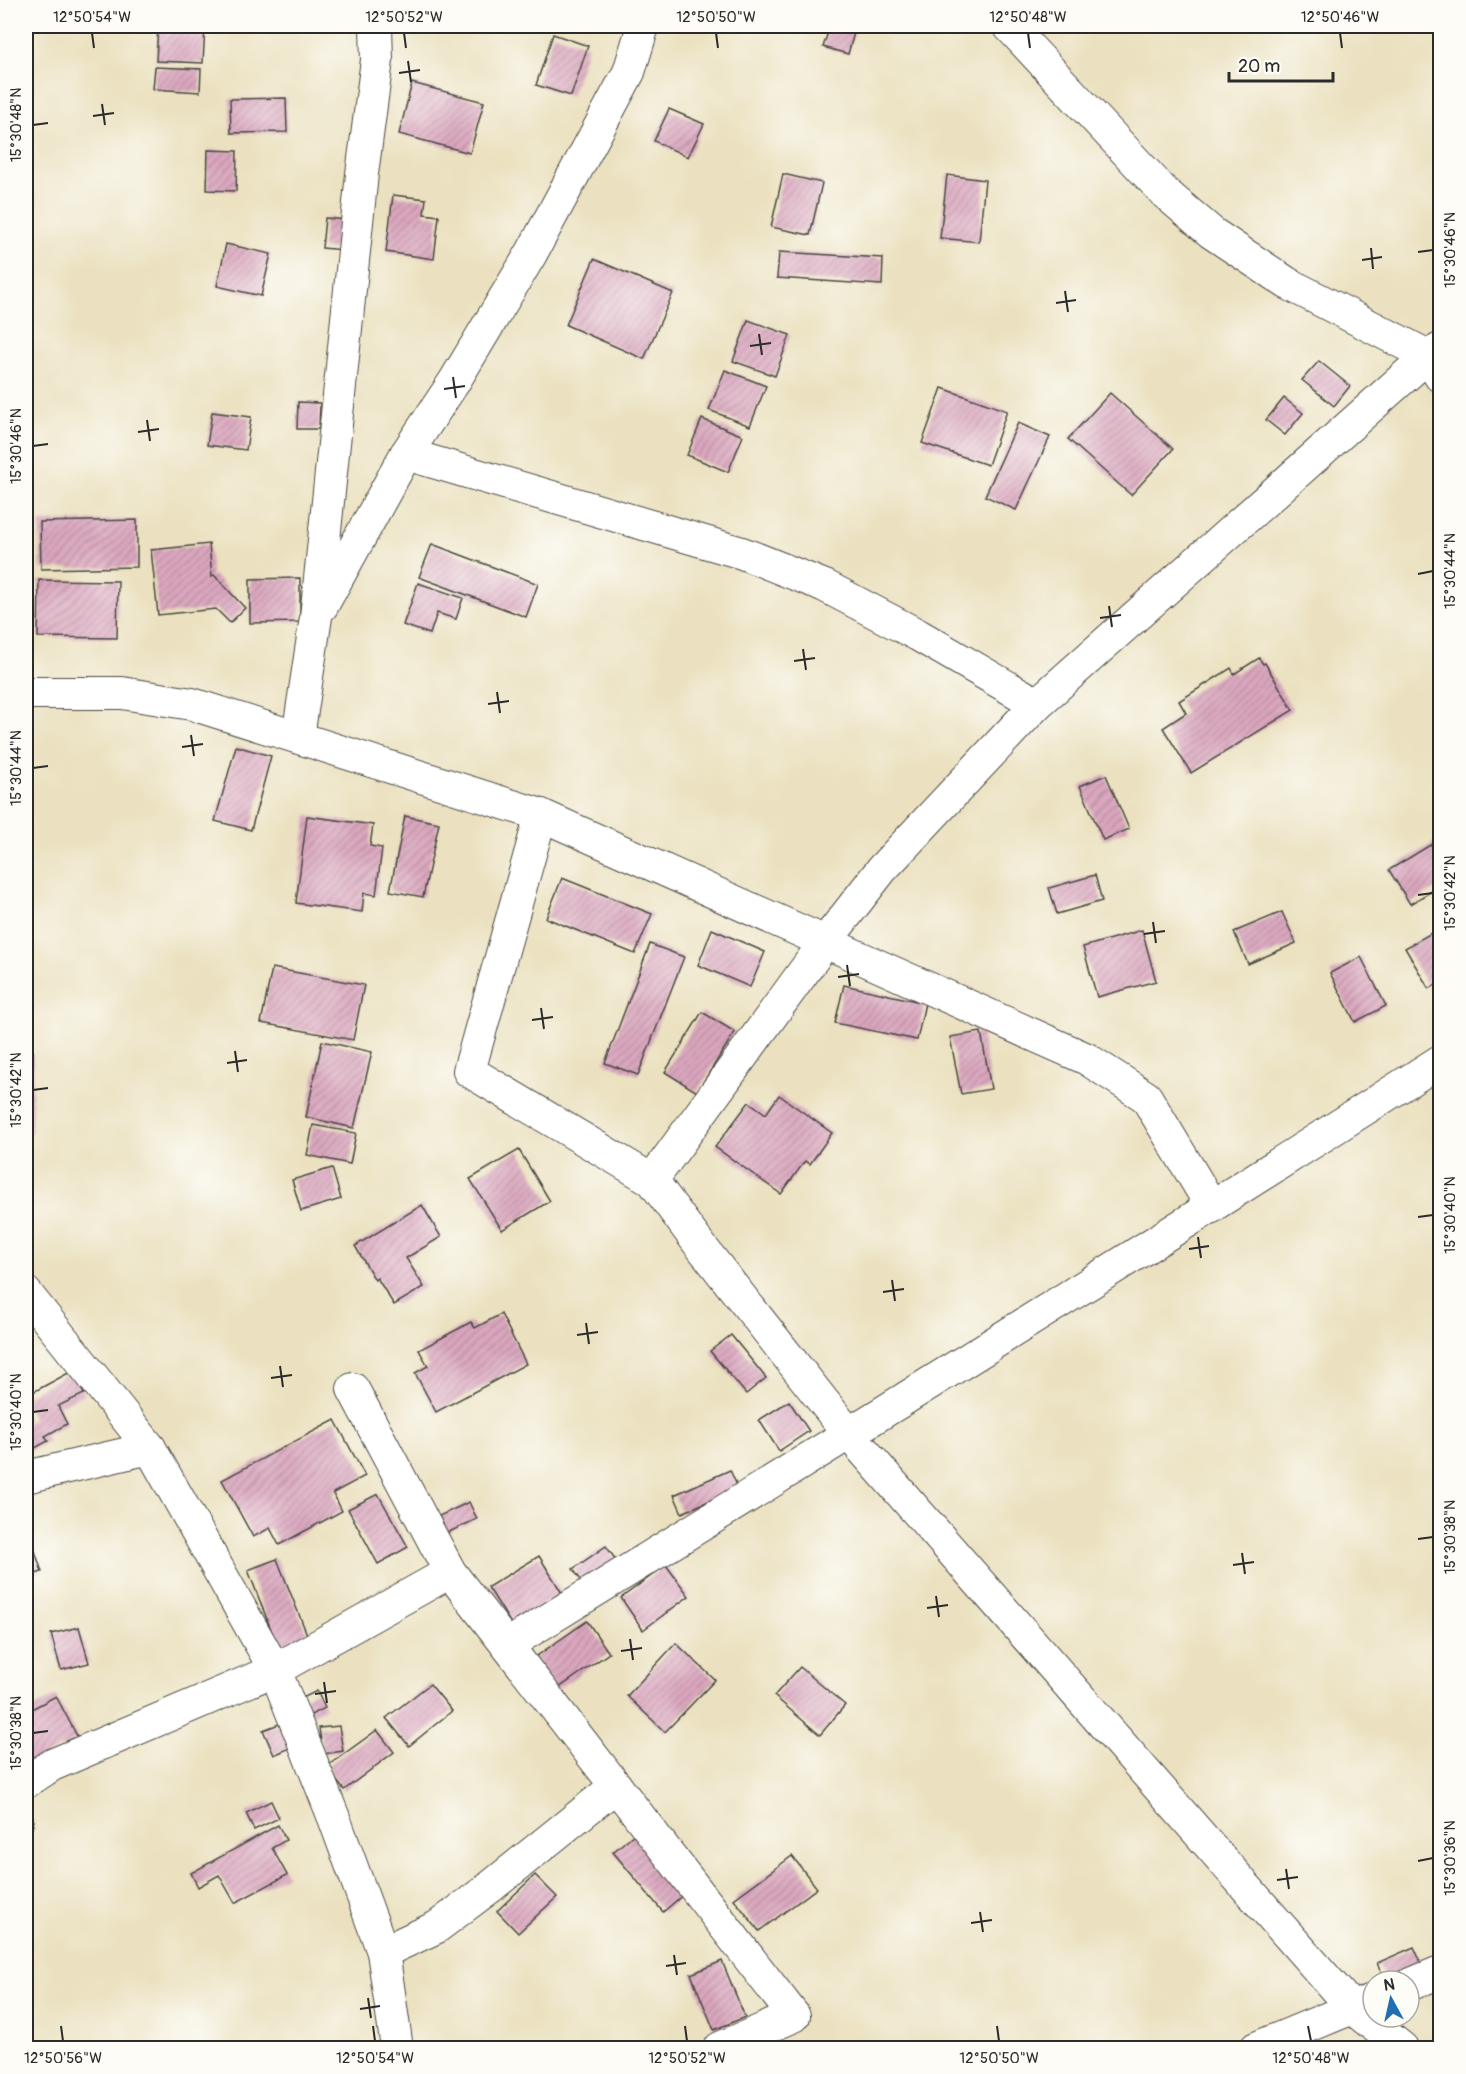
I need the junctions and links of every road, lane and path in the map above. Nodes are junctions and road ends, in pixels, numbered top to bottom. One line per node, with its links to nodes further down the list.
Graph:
1 (376, 26): 6 (street)
2 (643, 26): 5 (street)
3 (1010, 26): 4 (street)
4 (1436, 360): 8 (street)
5 (406, 454): 6 (street); 8 (street)
6 (316, 617): 9 (street)
7 (26, 693): 9 (street)
8 (1037, 704): 11 (street)
9 (298, 737): 10 (street)
10 (541, 815): 11 (street); 13 (street)
11 (826, 941): 13 (street); 14 (street)
12 (1440, 1062): 14 (street)
13 (652, 1180): 17 (street)
14 (1212, 1207): 17 (street)
15 (26, 1293): 18 (street)
16 (353, 1389): 20 (street)
17 (849, 1434): 21 (street); 28 (street)
18 (150, 1448): 19 (street); 22 (street)
19 (26, 1477)
20 (450, 1572): 21 (street); 22 (street)
21 (507, 1645): 24 (street)
22 (275, 1670): 23 (street); 25 (street)
23 (26, 1782)
24 (616, 1786): 25 (street); 33 (street)
25 (383, 1952): 32 (street)
26 (1440, 1972): 27 (street)
27 (1421, 1980)
28 (1361, 2003)
29 (1361, 2004): 34 (street)
30 (1362, 2029): 35 (street)
31 (1384, 2029): 36 (street)
32 (397, 2049)
33 (720, 2049)
34 (1256, 2049)
35 (1362, 2049)
36 (1402, 2049)

